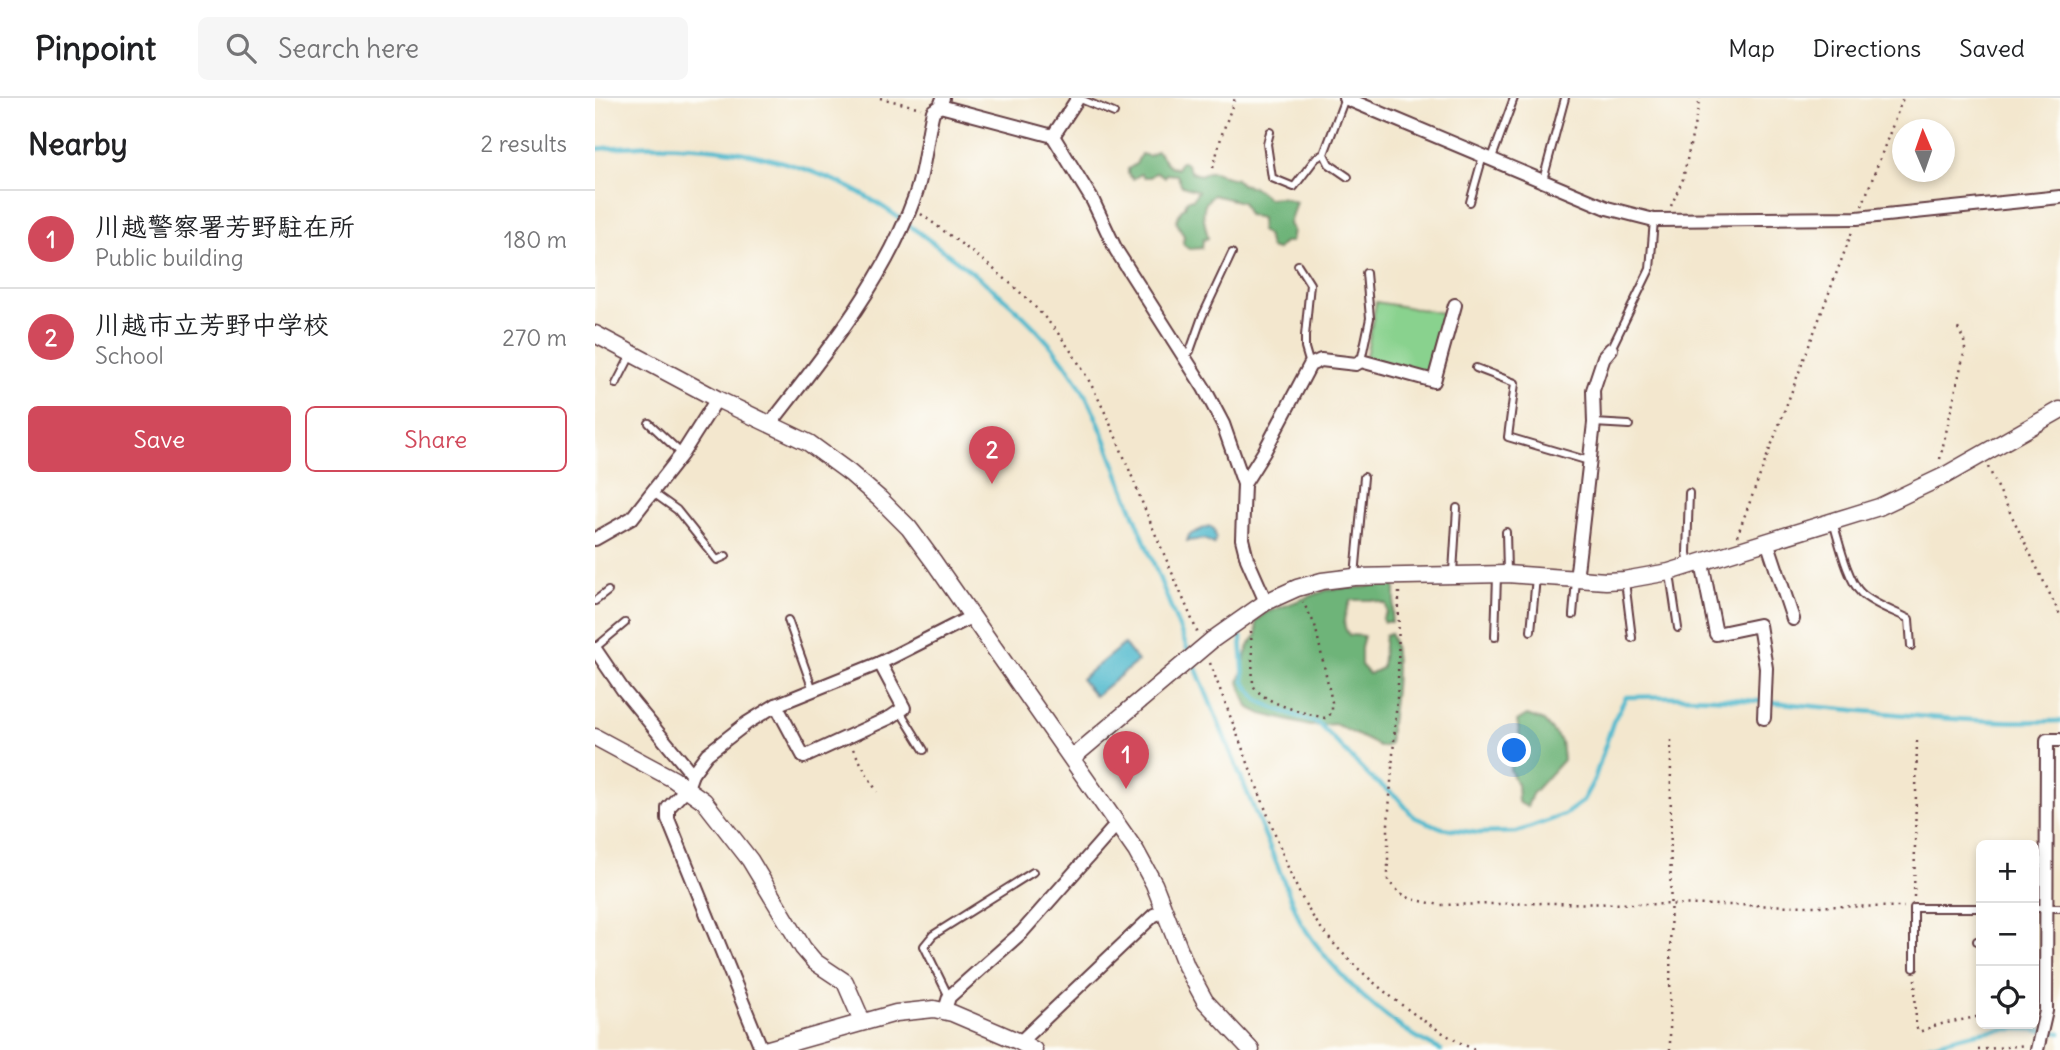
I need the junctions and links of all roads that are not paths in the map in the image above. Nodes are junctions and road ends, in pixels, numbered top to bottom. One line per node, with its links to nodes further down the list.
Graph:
1 (1078, 98): 7 (lane); 9 (street)
2 (1345, 98): 5 (street); 10 (lane)
3 (1514, 98): 11 (lane)
4 (1565, 98): 13 (lane)
5 (1377, 104): 11 (street)
6 (939, 105): 9 (street); 32 (street)
7 (1114, 113)
8 (1270, 132): 10 (lane)
9 (1053, 136): 24 (street)
10 (1324, 155): 12 (lane)
11 (1487, 156): 13 (street); 15 (lane)
12 (1348, 177)
13 (1542, 180): 16 (street)
14 (2060, 197): 16 (street)
15 (1470, 202)
16 (1659, 220): 22 (lane)
17 (1232, 253): 24 (lane)
18 (1297, 265): 26 (lane)
19 (1366, 272): 25 (lane)
20 (1455, 305): 25 (street)
21 (595, 334): 23 (street)
22 (1611, 349): 33 (street)
23 (631, 354): 28 (lane); 29 (street)
24 (1184, 357): 38 (street)
25 (1361, 360): 26 (street)
26 (1310, 365): 38 (street)
27 (1476, 368): 36 (lane)
28 (616, 384)
29 (717, 399): 32 (street); 35 (street)
30 (2060, 410): 42 (street)
31 (649, 423): 35 (lane)
32 (771, 423): 59 (street)
33 (1594, 423): 34 (lane); 36 (street)
34 (1629, 425)
35 (682, 454): 39 (street)
36 (1590, 462): 53 (street)
37 (1364, 477): 52 (lane)
38 (1244, 484): 57 (street)
39 (652, 492): 44 (street); 46 (lane)
40 (1689, 493): 47 (lane)
41 (1457, 508): 49 (lane)
42 (1833, 522): 45 (street); 67 (lane)
43 (1506, 532): 50 (lane)
44 (595, 539)
45 (1767, 541): 47 (street); 61 (street)
46 (726, 556)
47 (1695, 564): 48 (street); 73 (street)
48 (1669, 572): 54 (street); 63 (lane)
49 (1453, 573): 50 (street); 52 (street)
50 (1502, 574): 51 (street); 65 (lane)
51 (1536, 576): 53 (street); 64 (lane)
52 (1355, 577): 57 (street)
53 (1576, 580): 54 (street); 58 (lane)
54 (1624, 580): 66 (lane)
55 (608, 591): 56 (lane)
56 (595, 601)
57 (1266, 602): 77 (street)
58 (1573, 615)
59 (973, 616): 69 (street); 77 (street)
60 (788, 620): 70 (lane)
61 (1793, 620)
62 (625, 623): 68 (lane)
63 (1678, 628)
64 (1531, 631)
65 (1495, 637)
66 (1632, 638)
67 (1911, 646)
68 (595, 648): 78 (street)
69 (880, 663): 70 (street); 72 (street)
70 (813, 690): 71 (street)
71 (776, 705): 72 (street); 78 (street)
72 (900, 711): 76 (lane)
73 (1764, 718)
74 (595, 737): 78 (street)
75 (2060, 740): 82 (street)
76 (924, 750)
77 (1072, 758): 79 (street)
78 (690, 781): 88 (street); 91 (street)
79 (1117, 824): 84 (street); 87 (street)
80 (1033, 872): 87 (lane)
81 (1976, 908): 86 (lane)
82 (2040, 908): 83 (lane); 85 (street)
83 (2060, 908)
84 (1165, 911): 90 (street); 92 (street)
85 (2040, 940): 89 (street)
86 (1915, 968)
87 (947, 1004): 88 (street); 90 (street)
88 (862, 1021): 91 (street)
89 (2039, 1045)
90 (1027, 1046)
91 (764, 1050)
92 (1251, 1050)

